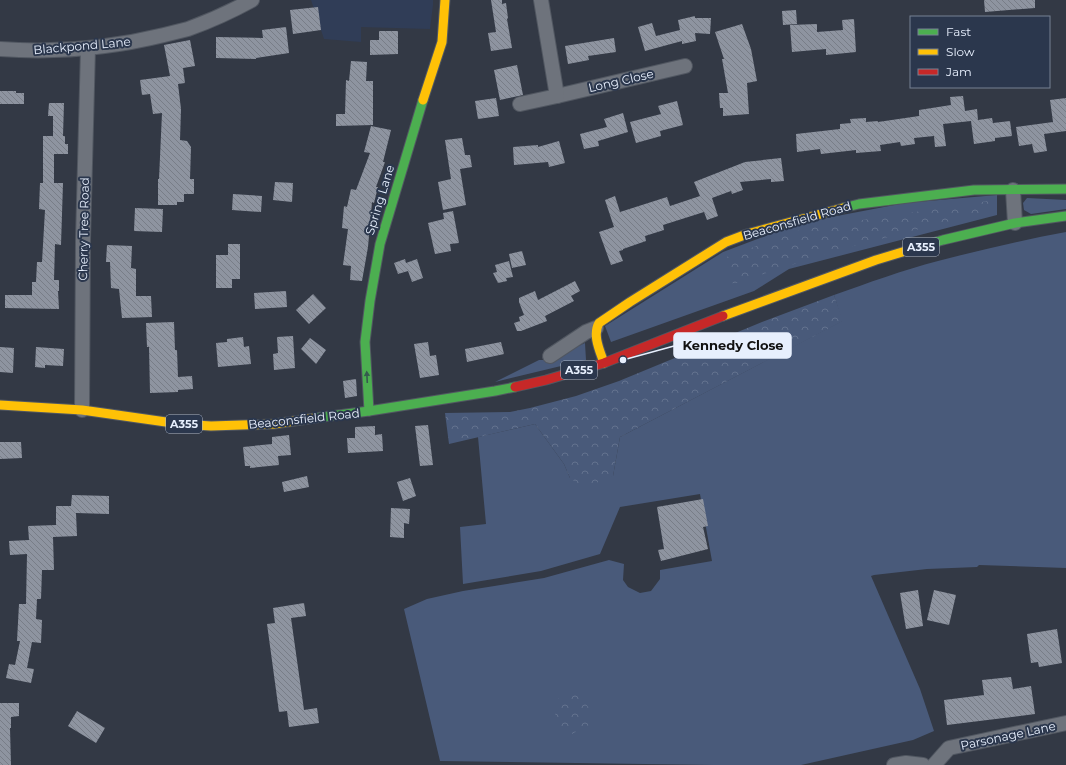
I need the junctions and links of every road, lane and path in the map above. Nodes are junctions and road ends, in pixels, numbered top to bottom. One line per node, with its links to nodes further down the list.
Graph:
1 (252, 0): 5 (street, Blackpond Lane)
2 (445, 0): 18 (main road, Spring Lane, one-way to 2)
3 (541, 0): 7 (street)
4 (0, 48): 5 (street, Blackpond Lane)
5 (88, 48): 17 (street, Cherry Tree Road)
6 (685, 66): 7 (street, Long Close)
7 (557, 96): 8 (street, Long Close)
8 (520, 104)
9 (1066, 189): 10 (main road, Beaconsfield Road)
10 (1013, 190): 12 (street); 13 (main road, Beaconsfield Road)
11 (1066, 216): 12 (main road, Beaconsfield Road / A355)
12 (1015, 223): 15 (main road, Beaconsfield Road / A355)
13 (596, 328): 14 (street); 15 (main road)
14 (550, 356)
15 (604, 363): 18 (main road, Beaconsfield Road / A355)
16 (0, 405): 17 (main road, Beaconsfield Road / A355)
17 (82, 410): 18 (main road, Beaconsfield Road / A355)
18 (369, 411)
19 (1066, 723): 22 (street, Parsonage Lane)
20 (894, 765): 21 (street)
21 (923, 765)
22 (934, 765)

